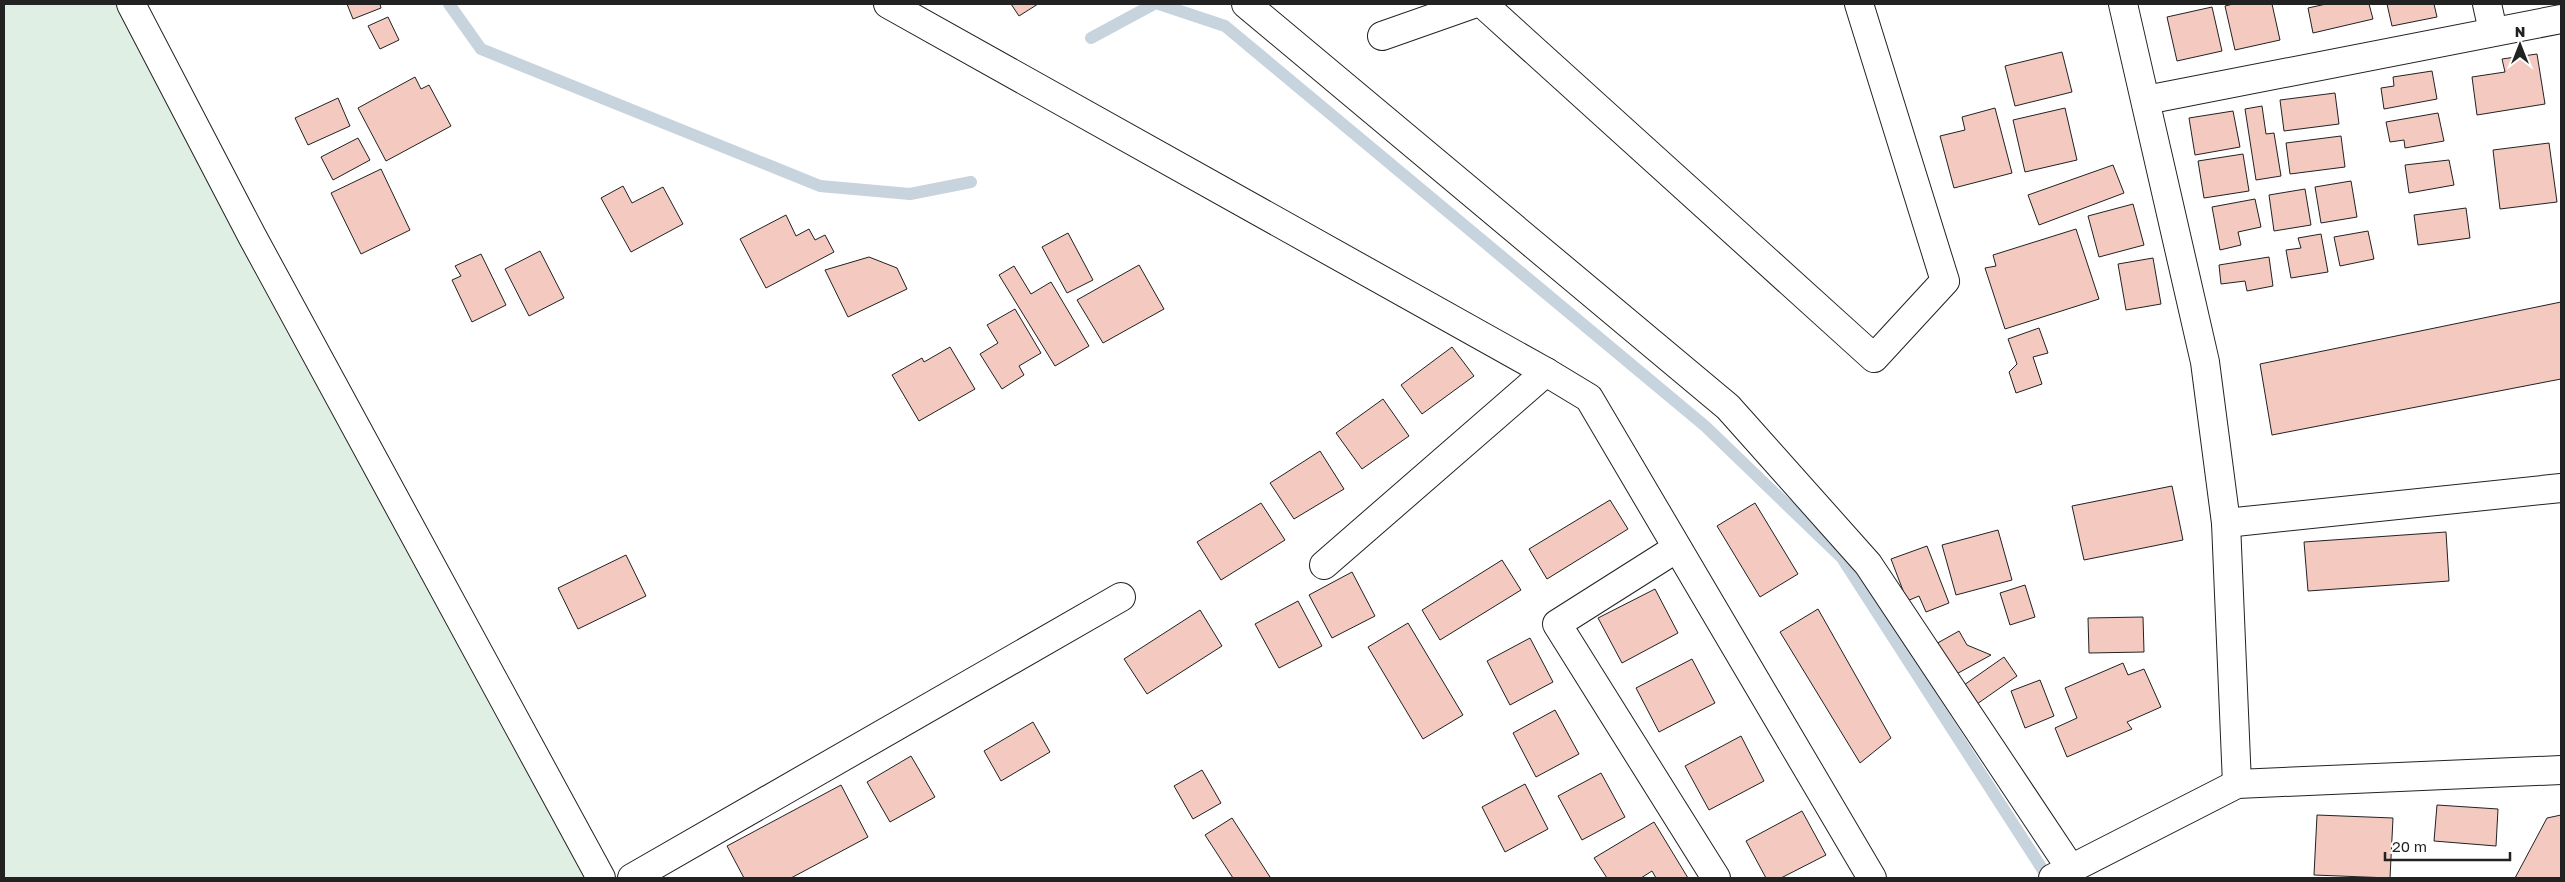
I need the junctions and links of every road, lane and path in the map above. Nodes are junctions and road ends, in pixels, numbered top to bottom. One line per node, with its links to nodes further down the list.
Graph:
1 (131, 4): 23 (street)
2 (888, 4): 13 (street)
3 (1246, 4): 21 (street)
4 (1473, 4): 11 (street)
5 (1483, 4): 6 (street)
6 (1858, 4)
7 (2123, 4): 12 (street)
8 (2486, 4): 10 (street)
9 (2561, 19): 10 (street)
10 (2493, 31): 12 (street)
11 (1382, 36)
12 (2146, 100): 15 (street)
13 (1546, 372): 16 (street); 17 (street)
14 (2561, 488): 15 (street)
15 (2226, 523): 20 (street)
16 (1677, 548): 22 (street); 25 (street)
17 (1324, 565)
18 (1121, 597): 24 (street)
19 (2561, 770): 20 (street)
20 (2237, 784): 21 (street)
21 (2062, 874)
22 (1867, 876)
23 (601, 878)
24 (632, 878)
25 (1716, 878)

